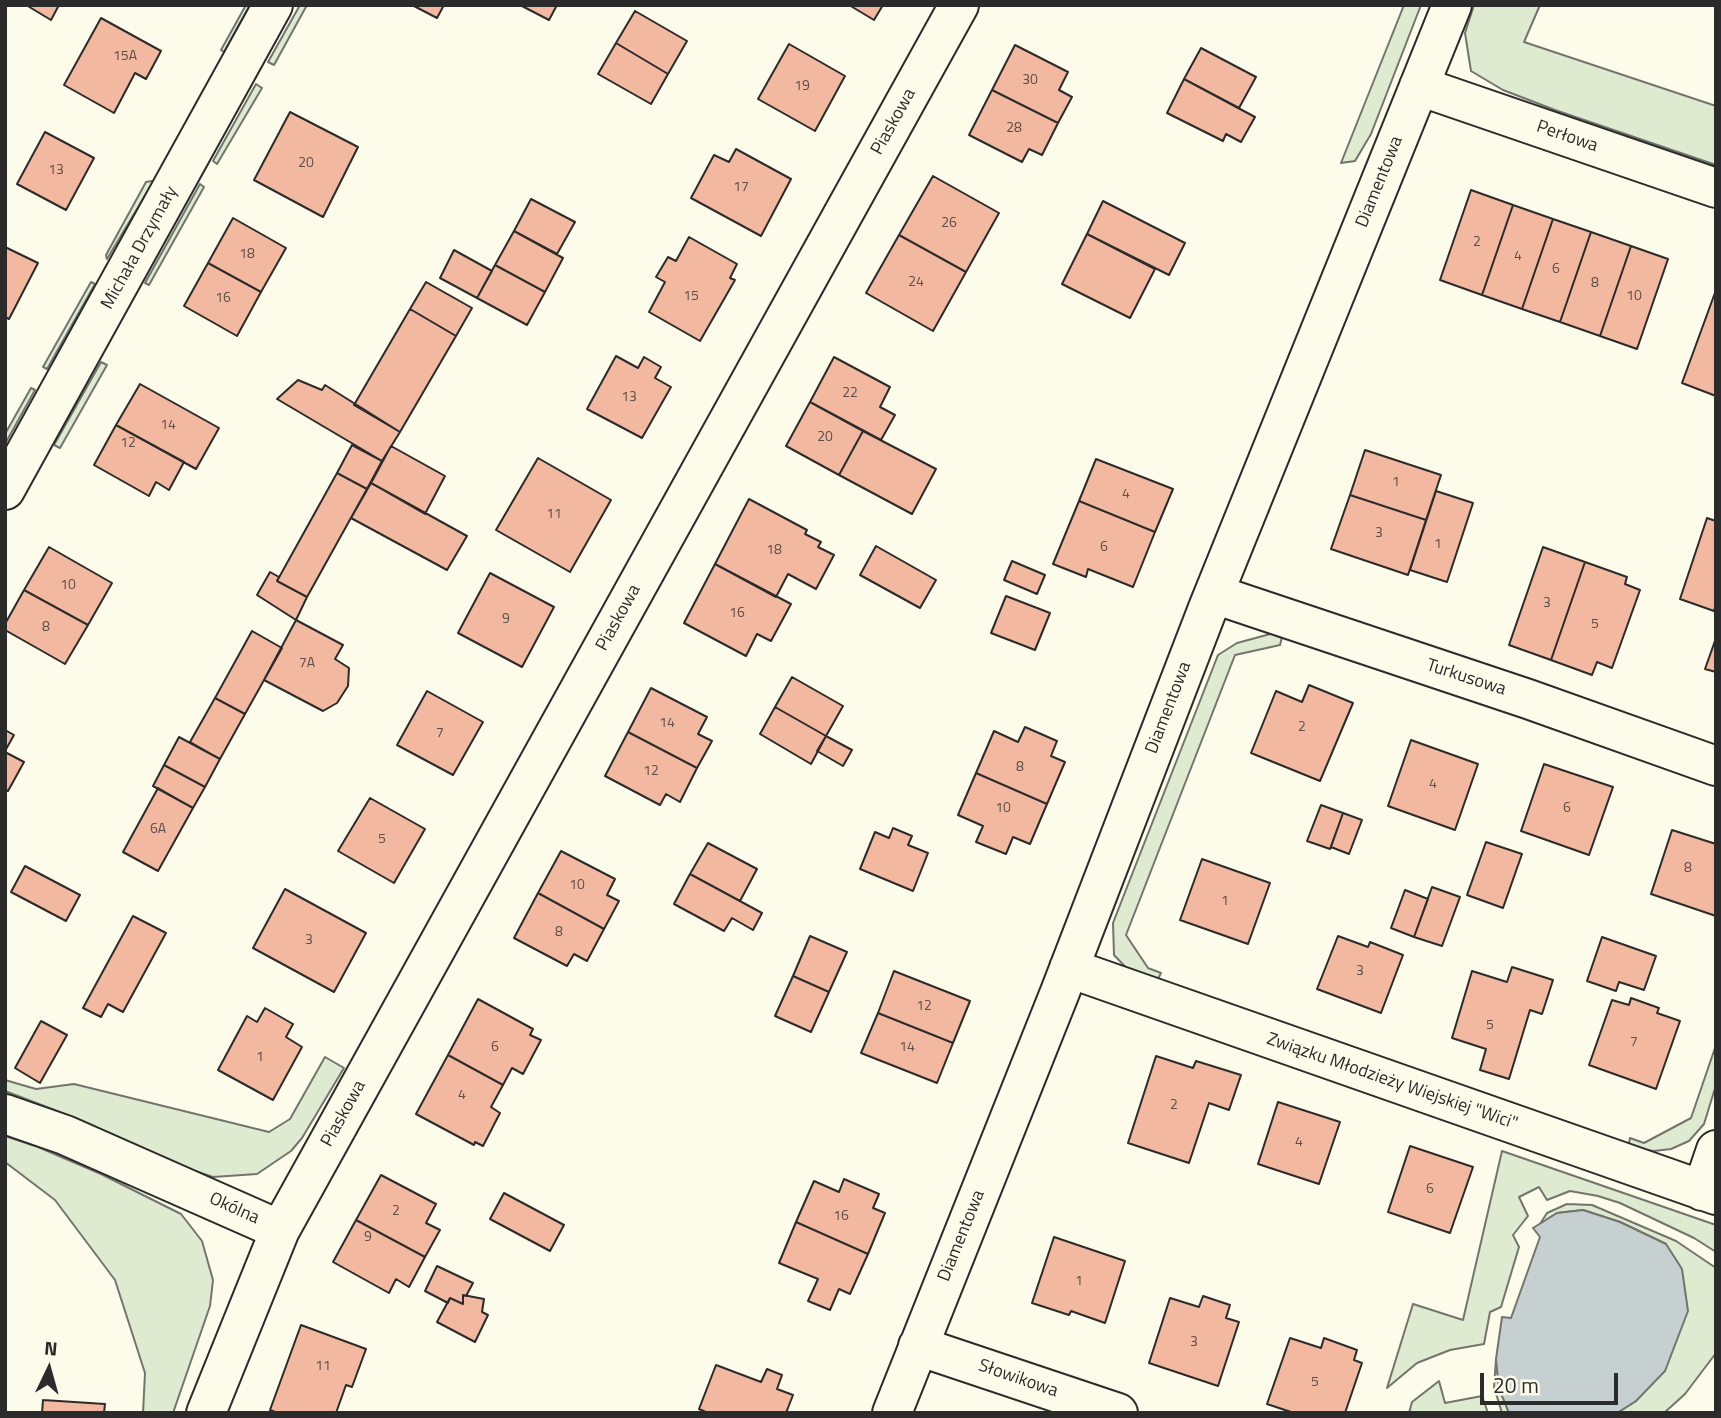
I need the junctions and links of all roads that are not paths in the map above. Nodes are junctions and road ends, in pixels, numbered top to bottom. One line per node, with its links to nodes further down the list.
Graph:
1 (273, 5): 6 (street, Michała Drzymały)
2 (959, 5): 13 (street, Piaskowa)
3 (1452, 5): 4 (street, Diamentowa)
4 (1419, 86): 5 (street, Perłowa); 7 (street, Diamentowa)
5 (1716, 188)
6 (5, 490)
7 (1214, 594): 8 (street, Turkusowa); 9 (street, Diamentowa)
8 (1716, 766)
9 (1069, 968): 12 (street, Związku Młodzieży Wiejskiej "Wici"); 14 (street, Diamentowa)
10 (5, 1114): 13 (street, Okólna)
11 (1716, 1150): 12 (street)
12 (1709, 1193)
13 (280, 1230): 15 (street, Okólna)
14 (918, 1346): 16 (street, Diamentowa); 17 (street, Słowikowa)
15 (205, 1413)
16 (892, 1413)
17 (1118, 1413)

